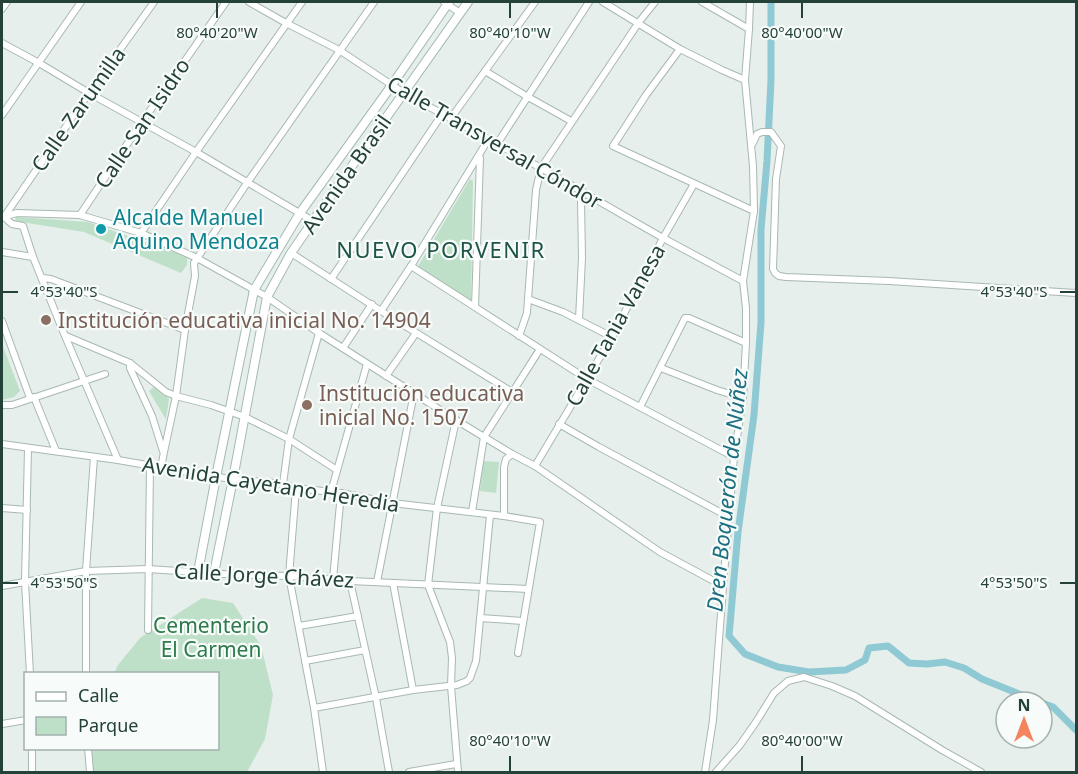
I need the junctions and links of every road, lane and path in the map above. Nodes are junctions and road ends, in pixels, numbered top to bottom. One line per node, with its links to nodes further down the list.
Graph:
1 (7, 2): 16 (street)
2 (81, 2): 24 (street)
3 (153, 2): 28 (street, Calle Zarumilla)
4 (226, 2): 35 (street, Calle San Isidro)
5 (249, 2): 19 (street, Calle Transversal Cóndor)
6 (302, 2): 19 (street)
7 (374, 2): 23 (street)
8 (447, 2): 17 (street); 27 (street, Avenida Brasil)
9 (468, 2): 17 (street, Avenida Brasil)
10 (536, 2): 25 (street)
11 (589, 2): 30 (street)
12 (603, 2): 18 (street)
13 (655, 2): 18 (street)
14 (702, 2): 20 (street)
15 (750, 2): 20 (street)
16 (2, 9)
17 (460, 13): 29 (street, Avenida Brasil)
18 (639, 22): 22 (street); 34 (street)
19 (286, 23): 23 (street, Calle Transversal Cóndor); 39 (street)
20 (749, 29): 26 (street)
21 (2, 43): 24 (street)
22 (680, 49): 26 (street); 43 (street)
23 (339, 50): 27 (street, Calle Transversal Cóndor); 42 (street)
24 (39, 63): 28 (street); 32 (street)
25 (484, 71): 30 (street); 33 (street)
26 (745, 80): 38 (street)
27 (392, 85): 29 (street, Calle Transversal Cóndor); 46 (street, Avenida Brasil)
28 (89, 93): 35 (street); 48 (street, Calle Zarumilla)
29 (404, 93): 31 (street, Calle Transversal Cóndor); 49 (street, Avenida Brasil)
30 (528, 97): 34 (street); 37 (street)
31 (443, 113): 33 (street, Calle Transversal Cóndor); 58 (street)
32 (2, 115)
33 (451, 118): 36 (street, Calle Transversal Cóndor)
34 (571, 121): 41 (street)
35 (142, 122): 39 (street); 47 (street, Calle San Isidro)
36 (488, 140): 37 (street, Calle Transversal Cóndor); 40 (street)
37 (497, 144): 41 (street, Calle Transversal Cóndor)
38 (751, 149): 45 (street); 61 (street)
39 (196, 152): 42 (street); 50 (street)
40 (480, 156): 56 (street); 65 (street)
41 (541, 168): 44 (street, Calle Transversal Cóndor); 63 (street)
42 (247, 183): 46 (street); 55 (street)
43 (694, 184): 45 (street); 51 (street, Calle Tania Vanesa)
44 (584, 192): 51 (street, Calle Transversal Cóndor); 67 (street)
45 (754, 211): 59 (street)
46 (300, 213): 49 (street); 60 (street, Avenida Brasil)
47 (80, 215): 48 (street); 50 (street)
48 (3, 217): 54 (street)
49 (313, 221): 53 (street, Avenida Brasil)
50 (141, 233): 55 (street)
51 (663, 238): 59 (street, Calle Transversal Cóndor); 74 (street, Calle Tania Vanesa)
52 (2, 252): 54 (street)
53 (291, 253): 58 (street); 62 (street, Avenida Brasil)
54 (33, 257): 57 (street)
55 (197, 258): 60 (street); 69 (street)
56 (411, 266): 65 (street); 66 (street)
57 (43, 278): 69 (street); 72 (street)
58 (331, 279): 64 (street)
59 (743, 281): 75 (street)
60 (255, 290): 62 (street); 92 (street, Avenida Brasil)
61 (1077, 293)
62 (267, 297): 70 (street); 93 (street, Avenida Brasil)
63 (528, 299): 67 (street); 73 (street)
64 (372, 304): 66 (street); 76 (street)
65 (475, 308): 73 (street)
66 (381, 311): 71 (street)
67 (579, 319): 74 (street)
68 (2, 321): 88 (street)
69 (185, 330): 87 (street)
70 (319, 333): 76 (street); 97 (street)
71 (416, 333): 82 (street); 85 (street)
72 (65, 336): 78 (street); 84 (street)
73 (519, 336): 77 (street)
74 (612, 337): 83 (street, Calle Tania Vanesa)
75 (746, 344): 80 (street); 89 (street)
76 (343, 348): 79 (street)
77 (540, 349): 83 (street); 85 (street)
78 (130, 363): 87 (street); 101 (street)
79 (367, 364): 82 (street); 109 (street)
80 (661, 368): 89 (street); 91 (street)
81 (105, 374): 84 (street)
82 (386, 376): 86 (street)
83 (587, 379): 91 (street); 95 (street, Calle Tania Vanesa)
84 (84, 381): 88 (street); 105 (street)
85 (512, 392): 96 (street)
86 (414, 393): 94 (street); 116 (street)
87 (176, 396): 92 (street); 101 (street)
88 (32, 398): 90 (street); 100 (street)
89 (743, 398): 104 (street)
90 (2, 405)
91 (640, 407): 104 (street)
92 (230, 412): 93 (street); 110 (street, Avenida Brasil)
93 (245, 417): 97 (street); 111 (street, Avenida Brasil)
94 (456, 420): 96 (street); 118 (street)
95 (559, 424): 107 (street, Calle Tania Vanesa); 123 (street)
96 (484, 437): 102 (street); 120 (street)
97 (290, 439): 109 (street); 112 (street)
98 (2, 444): 99 (street, Avenida Cayetano Heredia)
99 (28, 449): 100 (street, Avenida Cayetano Heredia); 119 (street)
100 (56, 451): 103 (street, Avenida Cayetano Heredia)
101 (164, 452): 108 (street)
102 (512, 454): 107 (street); 122 (street)
103 (94, 457): 105 (street, Avenida Cayetano Heredia); 125 (street)
104 (734, 457): 123 (street)
105 (118, 460): 106 (street, Avenida Cayetano Heredia)
106 (150, 466): 108 (street, Avenida Cayetano Heredia); 124 (street)
107 (535, 466): 136 (street)
108 (161, 468): 110 (street, Avenida Cayetano Heredia)
109 (337, 470): 114 (street)
110 (216, 477): 111 (street, Avenida Cayetano Heredia); 126 (street, Avenida Brasil)
111 (233, 478): 112 (street, Avenida Cayetano Heredia); 127 (street, Avenida Brasil)
112 (283, 484): 113 (street, Avenida Cayetano Heredia)
113 (296, 488): 114 (street, Avenida Cayetano Heredia); 128 (street)
114 (331, 492): 115 (street, Avenida Cayetano Heredia)
115 (341, 494): 116 (street, Avenida Cayetano Heredia); 129 (street)
116 (392, 503): 118 (street, Avenida Cayetano Heredia); 132 (street)
117 (2, 508): 119 (street)
118 (437, 508): 120 (street, Avenida Cayetano Heredia); 134 (street)
119 (27, 510): 131 (street)
120 (472, 512): 121 (street, Avenida Cayetano Heredia)
121 (490, 514): 122 (street, Avenida Cayetano Heredia); 137 (street)
122 (504, 516): 138 (street, Avenida Cayetano Heredia)
123 (729, 517): 136 (street)
124 (148, 569): 125 (street, Calle Jorge Chávez); 126 (street, Calle Jorge Chávez); 143 (street)
125 (86, 571): 131 (street, Calle Jorge Chávez); 148 (street)
126 (198, 572): 127 (street, Calle Jorge Chávez)
127 (214, 573): 128 (street, Calle Jorge Chávez)
128 (289, 576): 129 (street, Calle Jorge Chávez); 142 (street)
129 (333, 579): 130 (street, Calle Jorge Chávez)
130 (350, 580): 132 (street, Calle Jorge Chávez); 139 (street)
131 (25, 582): 135 (street, Calle Jorge Chávez); 147 (street)
132 (377, 582): 133 (street, Calle Jorge Chávez)
133 (393, 583): 134 (street, Calle Jorge Chávez); 150 (street)
134 (428, 585): 137 (street, Calle Jorge Chávez); 149 (street)
135 (2, 586)
136 (723, 586): 164 (street)
137 (483, 587): 138 (street, Calle Jorge Chávez); 140 (street)
138 (528, 590): 141 (street)
139 (358, 616): 142 (street); 144 (street)
140 (480, 618): 141 (street); 149 (street)
141 (523, 621): 145 (street)
142 (299, 626): 146 (street)
143 (148, 630)
144 (365, 650): 146 (street); 151 (street)
145 (518, 653)
146 (305, 661): 152 (street)
147 (30, 672)
148 (86, 672)
149 (451, 686): 150 (street); 157 (street)
150 (413, 690): 151 (street)
151 (376, 698): 152 (street); 161 (street)
152 (314, 708): 160 (street)
153 (24, 720): 154 (street)
154 (2, 724)
155 (32, 750): 158 (street)
156 (88, 750): 159 (street)
157 (456, 764): 162 (street); 163 (street)
158 (32, 772)
159 (90, 772)
160 (323, 772)
161 (389, 772)
162 (409, 772)
163 (458, 772)
164 (705, 772)
165 (716, 772): 166 (street)
166 (981, 772)

